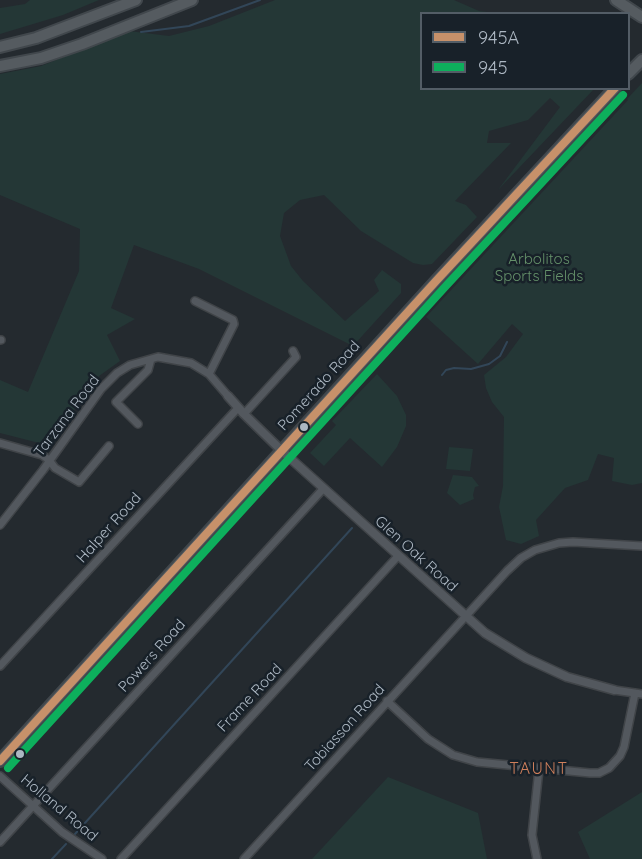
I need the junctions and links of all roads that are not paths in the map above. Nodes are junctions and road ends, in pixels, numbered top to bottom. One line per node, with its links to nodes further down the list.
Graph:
1 (136, 0): 5 (main road)
2 (192, 0): 7 (main road)
3 (616, 0): 4 (main road)
4 (642, 17)
5 (0, 47)
6 (642, 60): 8 (main road)
7 (0, 66)
8 (630, 72)
9 (613, 90): 19 (main road, Pomerado Road)
10 (195, 301): 13 (street)
11 (293, 351): 15 (street, Halper Road)
12 (151, 359): 13 (street, Tarzana Road); 16 (street); 20 (street, Tarzana Road)
13 (209, 374): 14 (street, Glen Oak Road)
14 (228, 396): 15 (street, Glen Oak Road)
15 (241, 411): 19 (street, Glen Oak Road); 26 (street, Halper Road)
16 (138, 424)
17 (0, 443): 20 (street)
18 (109, 446): 20 (street)
19 (281, 450): 21 (street, Glen Oak Road); 30 (main road, Pomerado Road)
20 (49, 460): 22 (street, Tarzana Road)
21 (323, 489): 24 (street, Glen Oak Road); 33 (street, Powers Road)
22 (0, 525)
23 (642, 546): 25 (street, Tobiasson Road)
24 (398, 556): 25 (street, Glen Oak Road); 36 (street, Frame Road)
25 (465, 616): 27 (street, Glen Oak Road); 29 (street, Tobiasson Road)
26 (0, 666)
27 (614, 690): 28 (street, Glen Oak Road)
28 (638, 694): 31 (street)
29 (387, 701): 31 (street); 37 (street, Tobiasson Road)
30 (0, 760)
31 (539, 768): 38 (street)
32 (0, 776): 33 (street, Holland Road)
33 (33, 806): 34 (street, Powers Road); 35 (street, Holland Road)
34 (0, 842)
35 (102, 859)
36 (121, 859)
37 (244, 859)
38 (537, 859)

